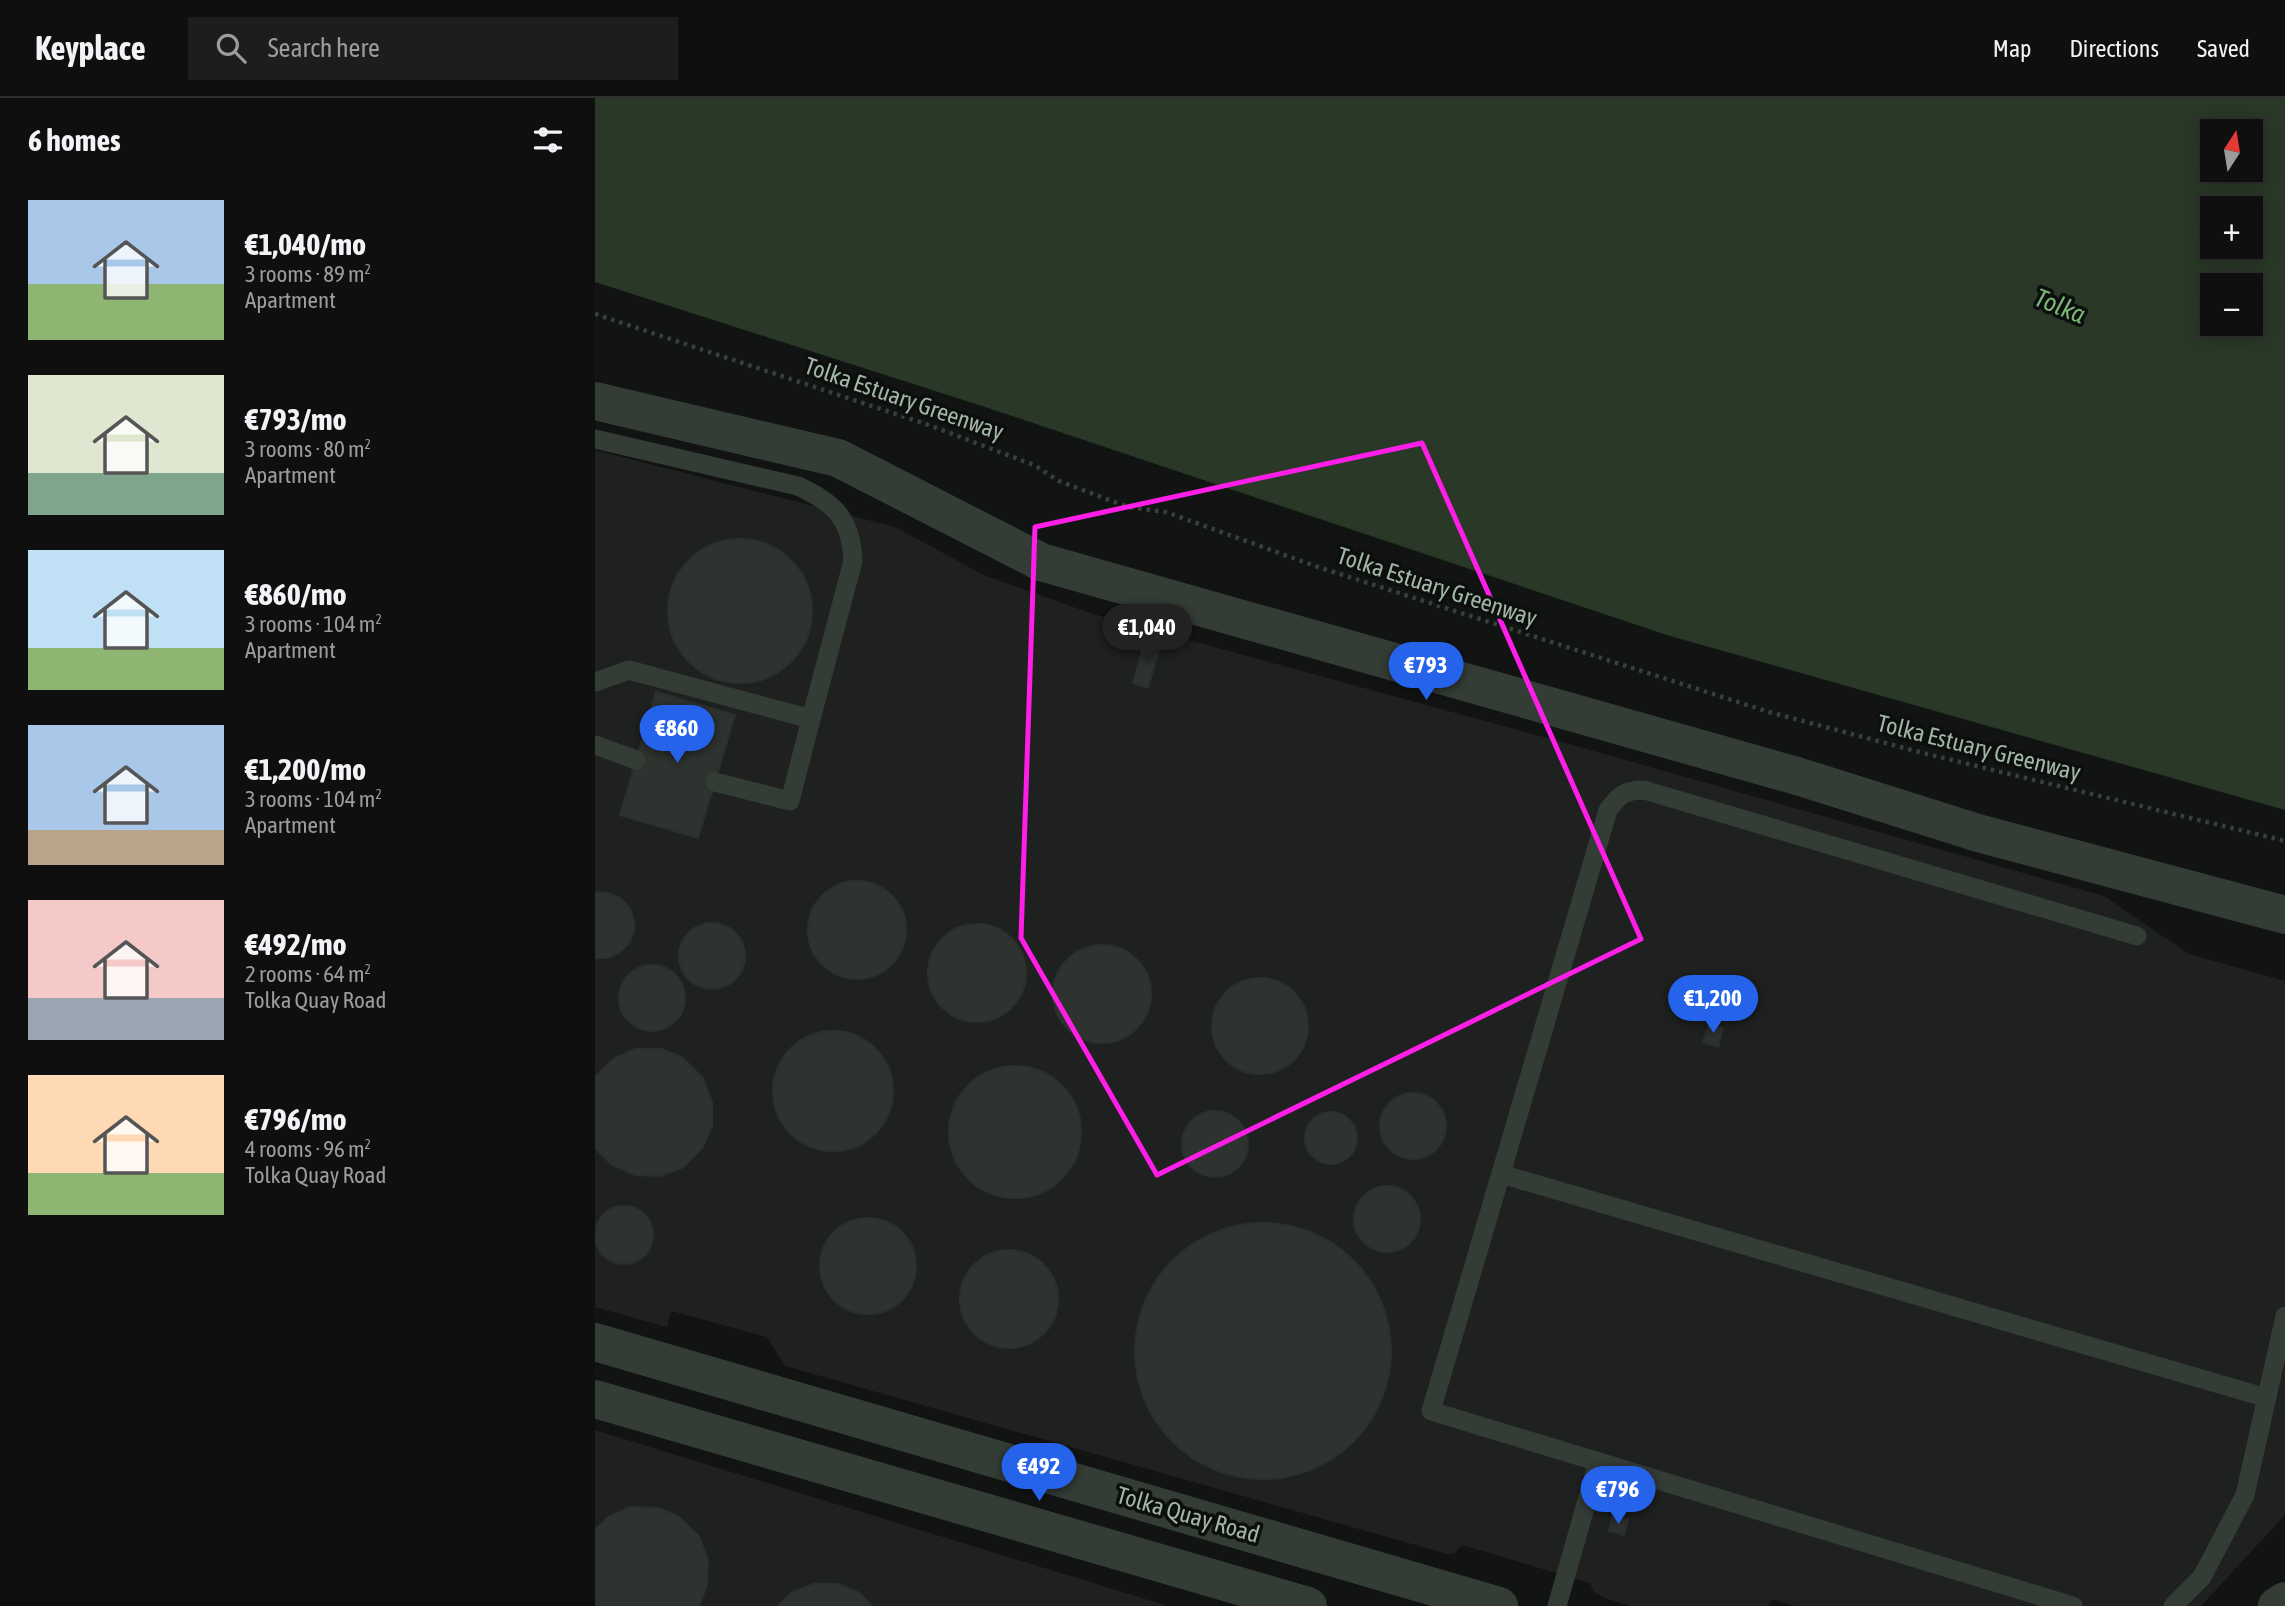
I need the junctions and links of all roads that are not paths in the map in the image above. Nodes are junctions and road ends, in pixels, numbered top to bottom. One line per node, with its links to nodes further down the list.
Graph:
1 (595, 401): 8 (street)
2 (595, 439): 4 (lane)
3 (595, 682): 4 (lane)
4 (811, 719): 7 (lane)
5 (595, 745): 6 (lane)
6 (636, 760)
7 (715, 782)
8 (2285, 915)
9 (2137, 936): 10 (lane)
10 (1501, 1174): 13 (lane); 15 (lane)
11 (2285, 1316): 13 (lane)
12 (595, 1342): 18 (street, Tolka Quay Road)
13 (2267, 1398): 21 (lane)
14 (595, 1399): 17 (street)
15 (1598, 1462): 19 (lane); 20 (lane)
16 (2285, 1601): 22 (street)
17 (1308, 1606)
18 (1499, 1606)
19 (1557, 1606)
20 (2073, 1606)
21 (2173, 1606)
22 (2277, 1606)

